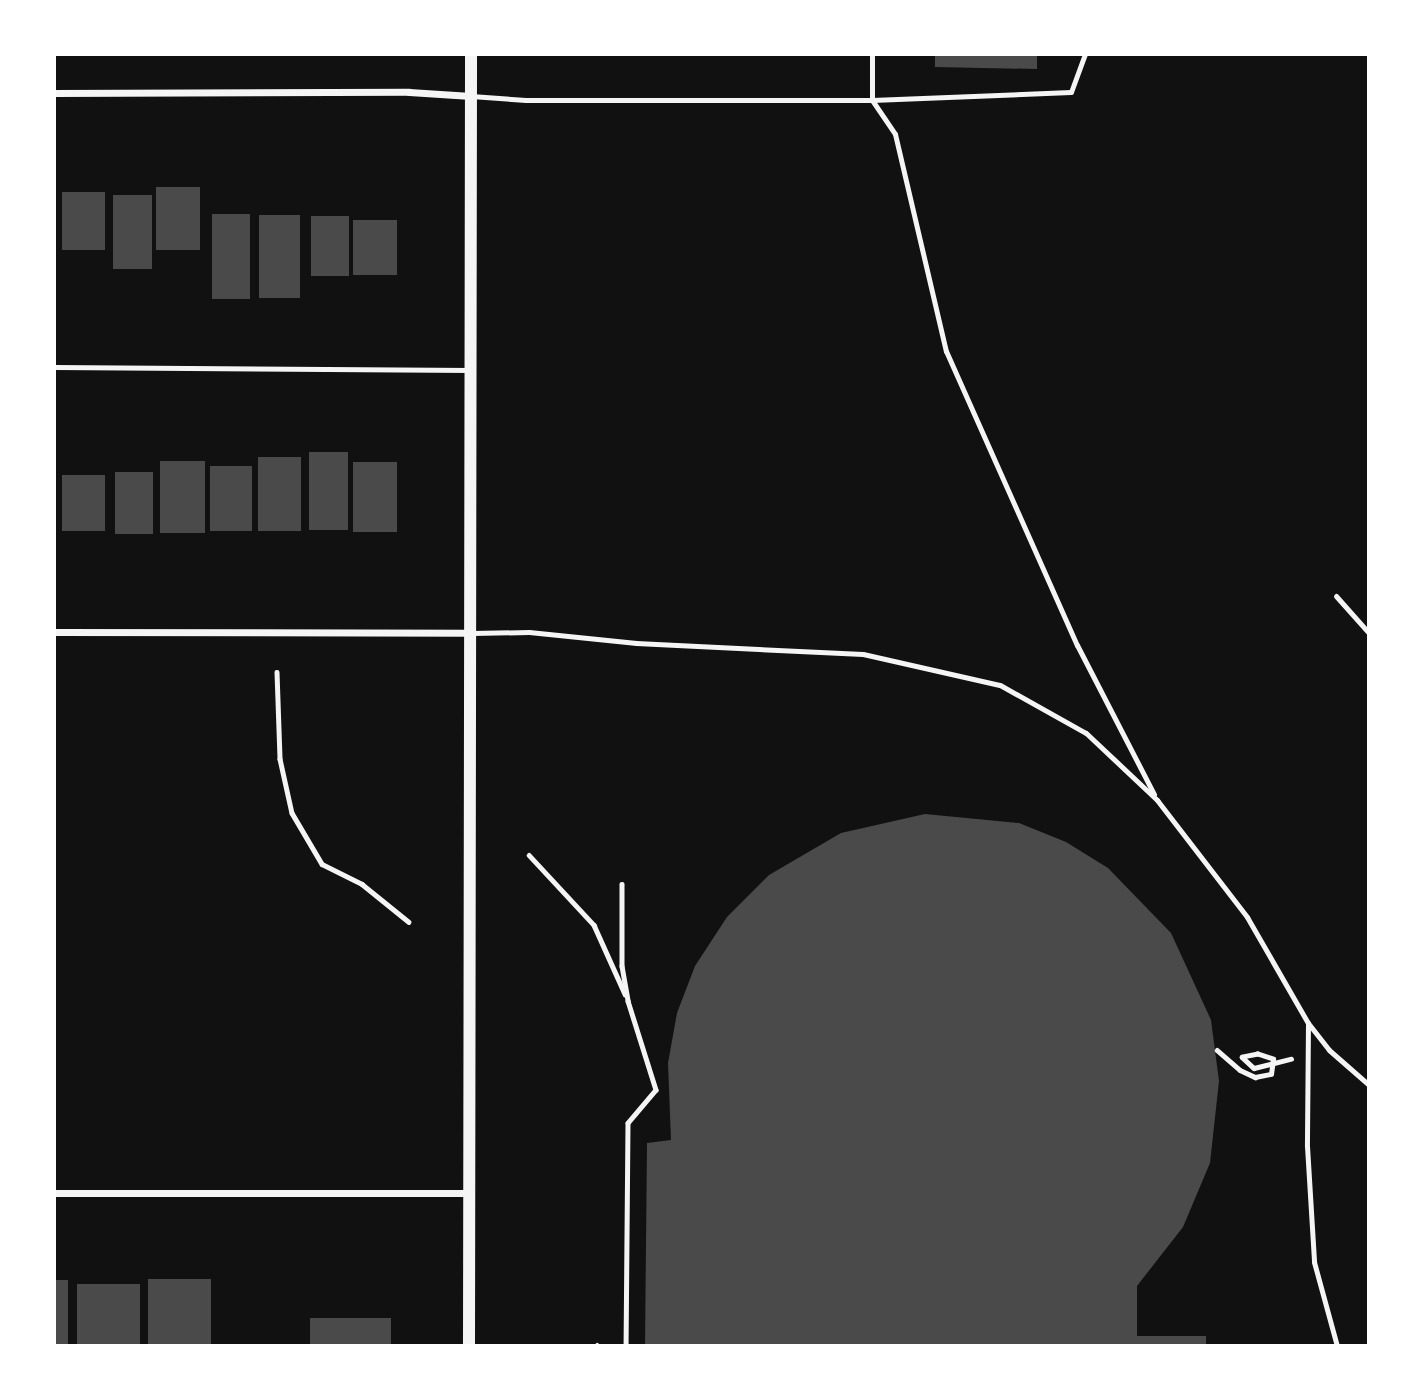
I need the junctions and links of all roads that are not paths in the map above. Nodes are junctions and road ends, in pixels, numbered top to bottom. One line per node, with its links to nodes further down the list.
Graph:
1 (471, 54): 5 (street)
2 (872, 54): 6 (lane)
3 (1084, 54): 6 (lane)
4 (54, 93): 5 (street)
5 (471, 96): 6 (lane); 8 (street)
6 (872, 100): 13 (lane)
7 (54, 367): 8 (lane)
8 (471, 370): 11 (street)
9 (1336, 597): 12 (lane)
10 (54, 632): 11 (street)
11 (470, 633): 13 (lane); 17 (street)
12 (1369, 633)
13 (1157, 800): 14 (lane)
14 (1308, 1023): 15 (lane); 19 (lane)
15 (1369, 1085)
16 (54, 1193): 17 (street)
17 (470, 1193): 18 (street)
18 (470, 1346)
19 (1338, 1346)

